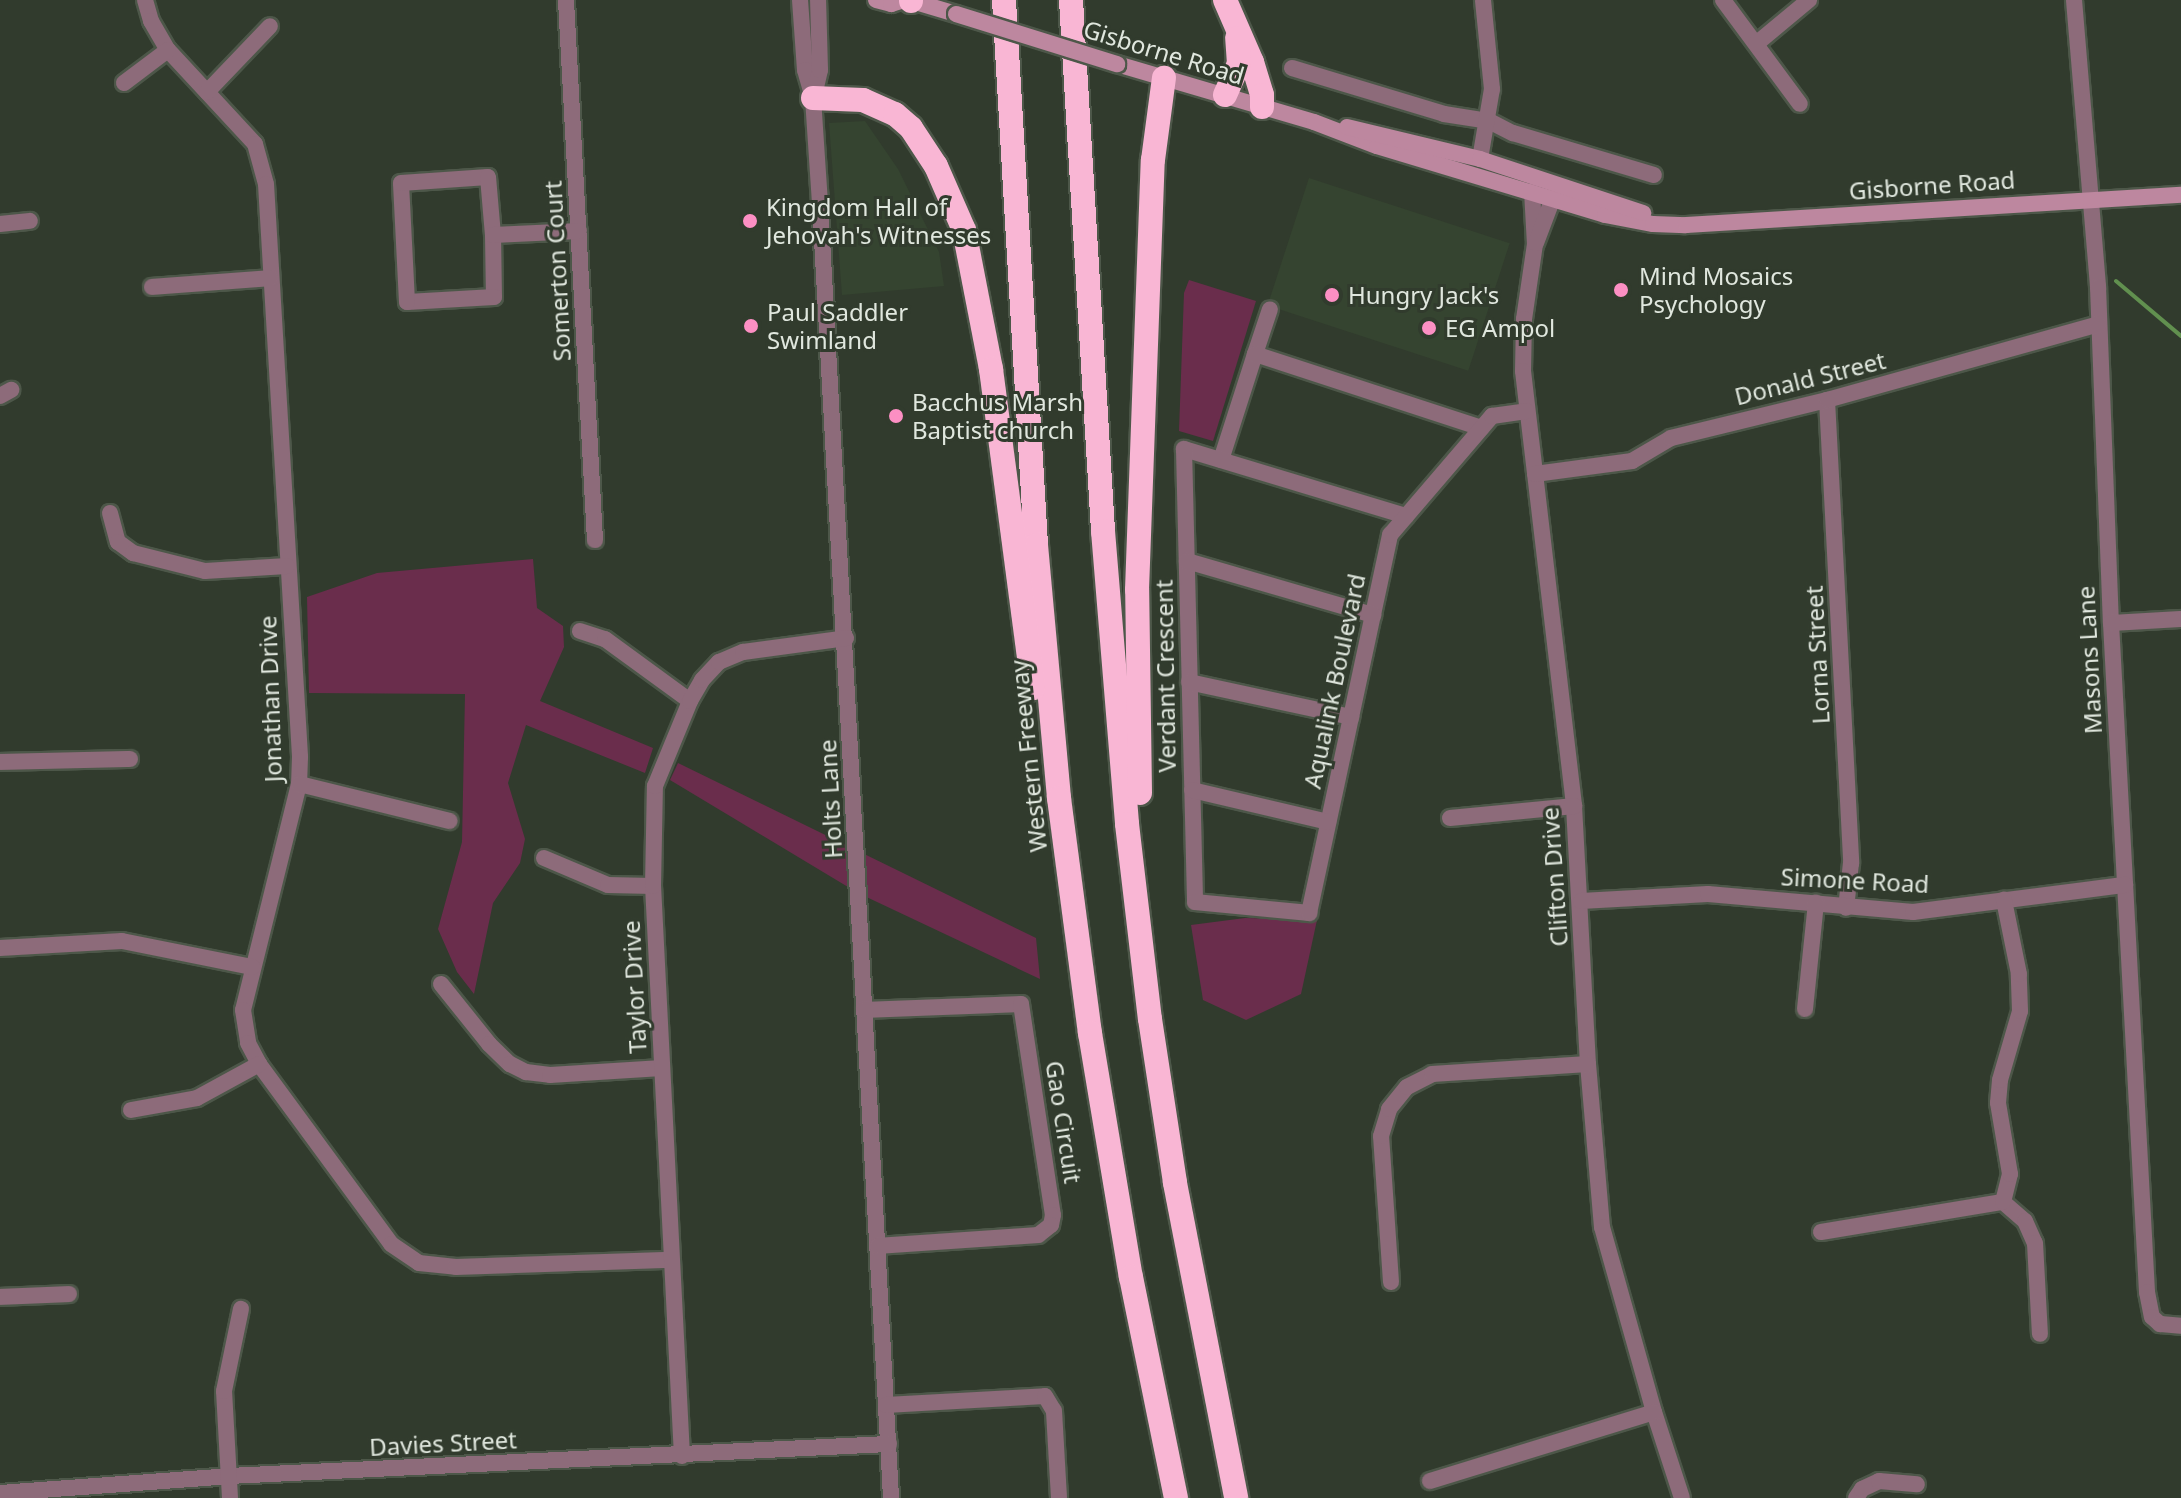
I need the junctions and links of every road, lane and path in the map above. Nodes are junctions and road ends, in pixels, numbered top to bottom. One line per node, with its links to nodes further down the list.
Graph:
1 (145, 0): 16 (street, Jonathan Drive)
2 (566, 0): 34 (street, Somerton Court)
3 (800, 0): 22 (street, Holts Lane)
4 (818, 0): 22 (street, Holts Lane)
5 (876, 0): 6 (main road, Gisborne Road)
6 (909, 0): 18 (main road, Gisborne Road, bridge)
7 (1004, 0): 74 (highway, Western Freeway)
8 (1071, 0): 82 (highway)
9 (1483, 0): 25 (street)
10 (1723, 0): 15 (street)
11 (1809, 0): 15 (street)
12 (2074, 0): 31 (street, Masons Lane)
13 (1228, 8): 21 (highway); 24 (highway)
14 (270, 26): 20 (street)
15 (1756, 44): 23 (street)
16 (168, 50): 19 (street); 20 (street, Jonathan Drive)
17 (1292, 68): 25 (street)
18 (1164, 78): 21 (main road, Gisborne Road); 82 (highway)
19 (124, 83)
20 (207, 92): 37 (street, Jonathan Drive)
21 (1225, 95): 24 (main road, Gisborne Road)
22 (813, 98): 56 (street, Holts Lane); 74 (highway)
23 (1800, 104)
24 (1262, 107): 26 (main road, Gisborne Road)
25 (1489, 121): 26 (street); 27 (street)
26 (1478, 167): 28 (main road, Gisborne Road)
27 (1654, 175)
28 (1534, 184): 29 (main road, Gisborne Road); 36 (street)
29 (1556, 191): 31 (main road, Gisborne Road); 36 (street)
30 (2181, 195): 31 (main road, Gisborne Road)
31 (2092, 199): 40 (street, Masons Lane)
32 (30, 221): 33 (street)
33 (0, 224)
34 (579, 231): 35 (street); 49 (street, Somerton Court)
35 (493, 235): 35 (street)
36 (1535, 244): 43 (street, Clifton Drive)
37 (271, 278): 38 (street); 51 (street, Jonathan Drive)
38 (152, 287)
39 (1270, 309): 41 (street)
40 (2099, 324): 42 (street, Donald Street); 54 (street, Masons Lane)
41 (1255, 354): 44 (street); 45 (street)
42 (1827, 400): 46 (street, Donald Street); 76 (street, Lorna Street)
43 (1527, 411): 44 (street, Aqualink Boulevard); 46 (street, Clifton Drive)
44 (1481, 428): 48 (street, Aqualink Boulevard)
45 (1221, 460): 48 (street); 50 (street, Verdant Crescent)
46 (1535, 474): 64 (street, Clifton Drive)
47 (110, 513): 51 (street)
48 (1406, 516): 52 (street, Aqualink Boulevard)
49 (595, 540)
50 (1187, 561): 52 (street); 57 (street, Verdant Crescent)
51 (287, 566): 62 (street, Jonathan Drive)
52 (1373, 615): 59 (street, Aqualink Boulevard)
53 (2181, 619): 54 (street)
54 (2111, 623): 69 (street, Masons Lane)
55 (580, 631): 58 (street)
56 (846, 638): 58 (street, Taylor Drive); 81 (street, Holts Lane)
57 (1189, 682): 59 (street); 63 (street, Verdant Crescent)
58 (690, 701): 70 (street, Taylor Drive)
59 (1351, 717): 67 (street, Aqualink Boulevard)
60 (130, 759): 61 (street)
61 (0, 762)
62 (299, 784): 66 (street); 78 (street, Jonathan Drive)
63 (1192, 790): 67 (street); 73 (street, Verdant Crescent)
64 (1574, 806): 65 (street); 72 (street, Clifton Drive)
65 (1450, 818)
66 (450, 821)
67 (1328, 822): 73 (street, Aqualink Boulevard)
68 (544, 858): 70 (street)
69 (2125, 885): 71 (street, Simone Road); 95 (street, Masons Lane)
70 (653, 886): 85 (street, Taylor Drive)
71 (2004, 900): 76 (street, Simone Road); 87 (street)
72 (1581, 901): 75 (street, Simone Road); 84 (street, Clifton Drive)
73 (1195, 902)
74 (1072, 903): 108 (highway, Western Freeway)
75 (1816, 903): 76 (street, Simone Road); 80 (street)
76 (1846, 908)
77 (0, 948): 78 (street)
78 (252, 967): 83 (street, Jonathan Drive)
79 (441, 984): 85 (street)
80 (1805, 1009)
81 (864, 1010): 89 (street, Holts Lane); 89 (street, Gao Circuit)
82 (1150, 1019): 109 (highway)
83 (259, 1064): 86 (street); 90 (street, Jonathan Drive)
84 (1588, 1064): 91 (street); 98 (street, Clifton Drive)
85 (662, 1068): 90 (street, Taylor Drive)
86 (131, 1110)
87 (2003, 1202): 88 (street); 96 (street)
88 (1821, 1232)
89 (877, 1246): 97 (street, Holts Lane)
90 (671, 1260): 100 (street, Taylor Drive)
91 (1391, 1282)
92 (69, 1294): 93 (street)
93 (0, 1297)
94 (241, 1309): 101 (street)
95 (2181, 1326)
96 (2040, 1334)
97 (886, 1405): 99 (street, Holts Lane); 107 (street)
98 (1654, 1412): 102 (street); 110 (street, Clifton Drive)
99 (889, 1444): 100 (street, Davies Street); 106 (street, Holts Lane)
100 (682, 1456): 101 (street, Davies Street)
101 (229, 1476): 104 (street, Davies Street); 105 (street)
102 (1430, 1481)
103 (1917, 1484): 111 (street)
104 (0, 1493)
105 (230, 1498)
106 (891, 1498)
107 (1059, 1498)
108 (1176, 1498)
109 (1236, 1498)
110 (1682, 1498)
111 (1856, 1498)

